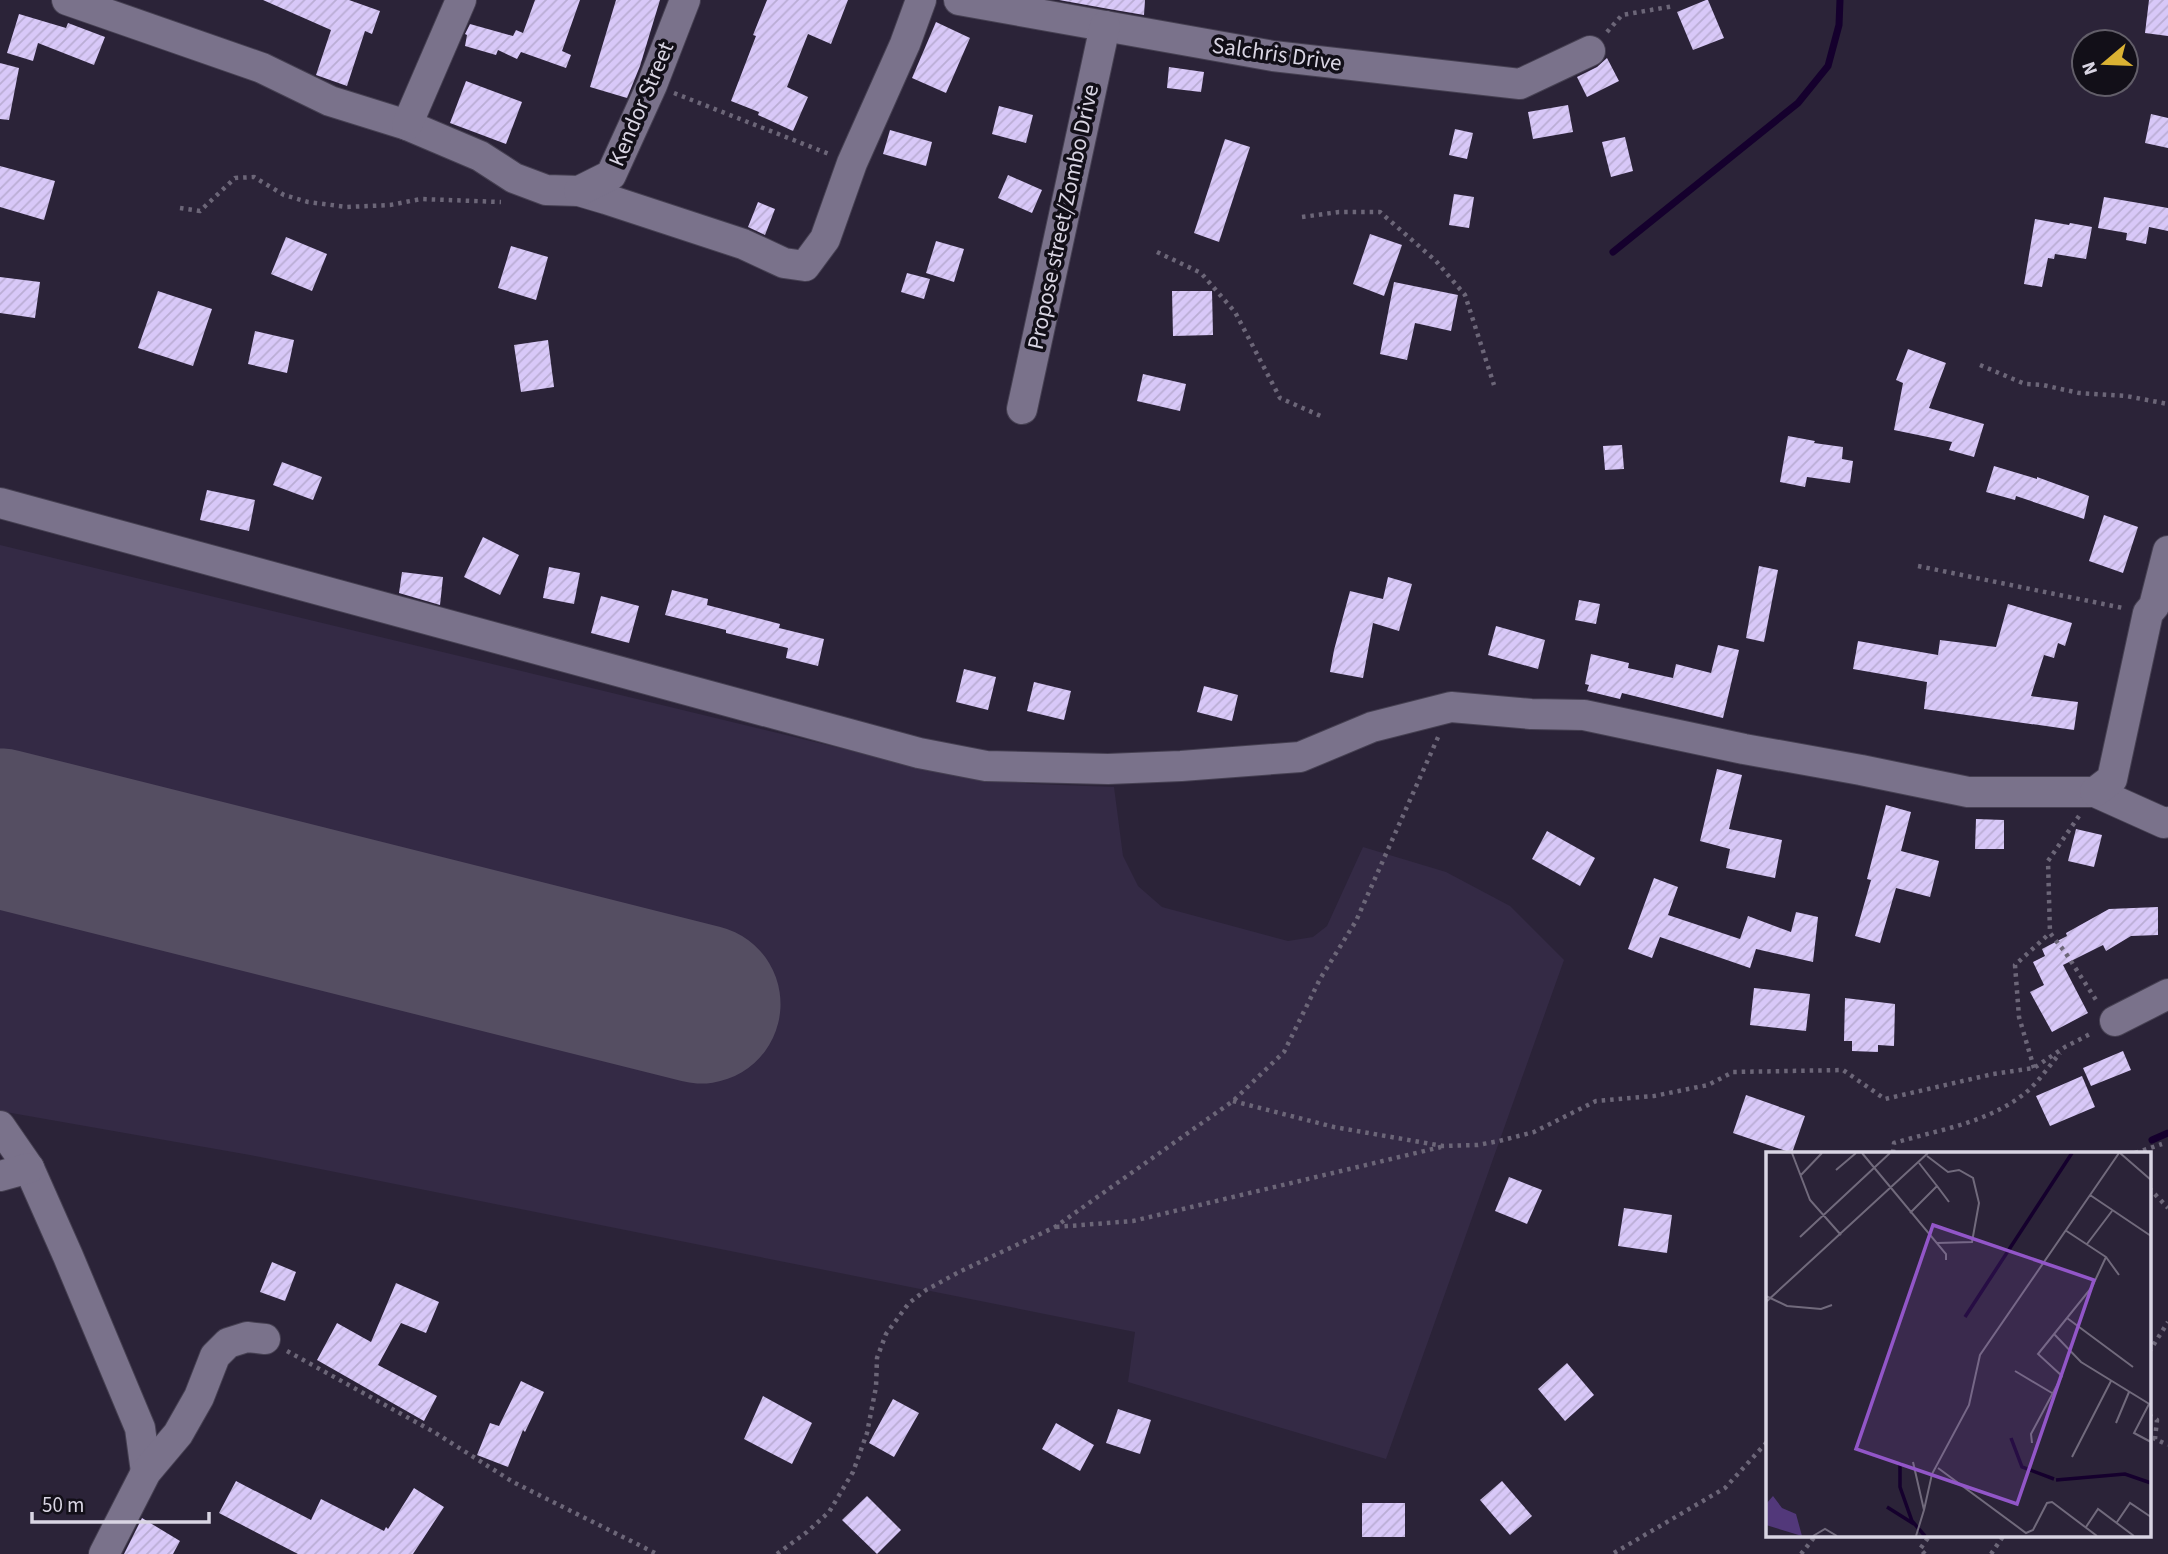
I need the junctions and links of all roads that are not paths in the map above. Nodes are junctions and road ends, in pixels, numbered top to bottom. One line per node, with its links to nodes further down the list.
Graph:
1 (67, 0): 8 (street)
2 (461, 0): 8 (street)
3 (685, 0): 9 (street, Kendor Street)
4 (921, 0): 9 (street)
5 (960, 0): 6 (street, Salchris Drive)
6 (1105, 26): 7 (street, Salchris Drive); 10 (street, Propose street/Zombo Drive)
7 (1590, 51)
8 (407, 125): 9 (street)
9 (579, 191)
10 (1022, 409)
11 (0, 503): 13 (street)
12 (2168, 551): 13 (street)
13 (2095, 792): 14 (street)
14 (2168, 822)
15 (2168, 994): 16 (street)
16 (2115, 1021)
17 (0, 1126): 18 (street)
18 (29, 1168): 19 (street); 21 (street)
19 (0, 1176)
20 (265, 1339): 21 (street)
21 (146, 1472): 22 (street)
22 (104, 1554)

